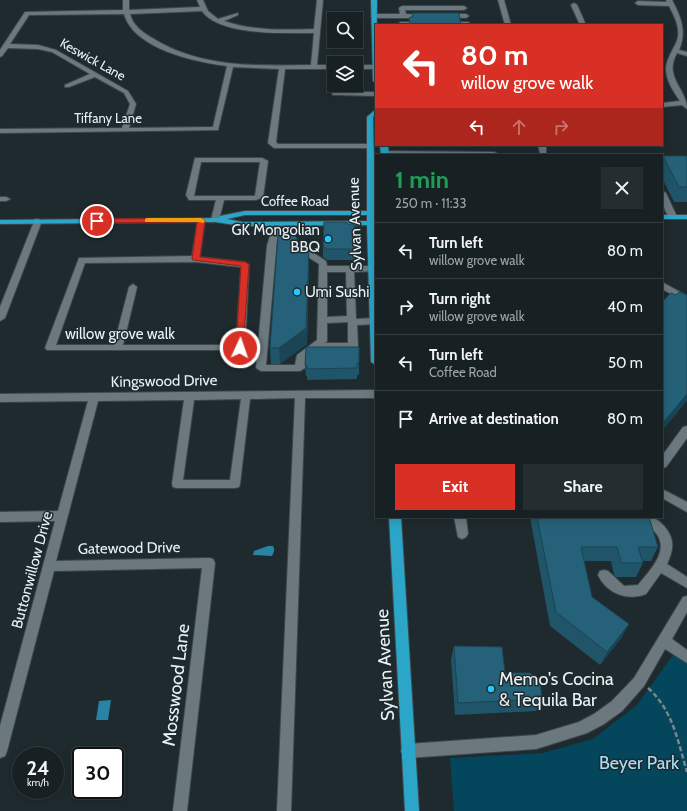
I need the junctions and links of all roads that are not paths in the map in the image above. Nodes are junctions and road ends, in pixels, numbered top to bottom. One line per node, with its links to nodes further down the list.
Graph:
1 (126, 0): 12 (street)
2 (200, 0): 11 (street)
3 (320, 0): 26 (street)
4 (374, 0): 14 (main road)
5 (463, 0): 10 (street)
6 (501, 0): 24 (street)
7 (670, 2): 8 (street); 19 (street)
8 (638, 3)
9 (574, 5): 25 (street)
10 (464, 8): 15 (street); 18 (street)
11 (203, 9): 12 (street); 21 (street)
12 (126, 12): 28 (street); 34 (street)
13 (236, 14): 21 (street)
14 (374, 16): 15 (street); 27 (main road)
15 (402, 16): 16 (street); 22 (street)
16 (434, 16)
17 (442, 16): 18 (street)
18 (466, 16): 23 (street)
19 (679, 17): 20 (street); 29 (street)
20 (687, 17)
21 (218, 21): 26 (street)
22 (401, 24)
23 (468, 24)
24 (508, 24)
25 (583, 24)
26 (317, 31): 36 (street)
27 (375, 42)
28 (6, 46): 31 (street); 40 (street, Keswick Lane)
29 (674, 51): 30 (street); 33 (street)
30 (687, 54)
31 (0, 55)
32 (663, 62): 33 (street)
33 (670, 63): 44 (street)
34 (230, 65): 35 (street); 47 (street, Tiffany Lane)
35 (282, 67): 36 (street); 49 (street)
36 (314, 67): 37 (street)
37 (327, 67)
38 (363, 67): 39 (street)
39 (375, 67)
40 (96, 74): 41 (street); 47 (street, Keswick Lane)
41 (67, 86)
42 (335, 94): 43 (street)
43 (375, 94)
44 (686, 104): 45 (street)
45 (663, 105)
46 (375, 112): 49 (main road, Sylvan Avenue)
47 (125, 130): 48 (street, Tiffany Lane)
48 (0, 131)
49 (370, 146): 55 (main road, Sylvan Avenue)
50 (411, 146): 52 (street)
51 (385, 154): 52 (street)
52 (411, 154)
53 (663, 195): 57 (street)
54 (220, 199): 54 (street); 60 (street)
55 (373, 213): 60 (main road, Coffee Road); 63 (main road, Sylvan Avenue)
56 (663, 217): 57 (main road)
57 (673, 217): 58 (main road)
58 (687, 217)
59 (201, 220): 60 (main road, Coffee Road); 61 (main road, Coffee Road); 66 (street)
60 (215, 220): 64 (main road, Coffee Road)
61 (38, 221): 62 (main road, Coffee Road); 73 (street)
62 (0, 222)
63 (373, 223): 64 (main road, Coffee Road); 69 (main road, Sylvan Avenue)
64 (277, 224): 65 (street)
65 (274, 236): 67 (street); 79 (street)
66 (196, 259): 80 (street, willow grove walk); 80 (street, willow grove walk)
67 (323, 269): 68 (street); 75 (street)
68 (350, 269): 69 (street); 76 (street)
69 (372, 269): 77 (main road, Sylvan Avenue)
70 (133, 287): 80 (street)
71 (666, 293): 72 (street)
72 (687, 300)
73 (3, 304): 74 (street)
74 (0, 318)
75 (322, 320): 76 (street); 79 (street)
76 (352, 320): 77 (street); 79 (street)
77 (374, 321): 78 (main road, Sylvan Avenue)
78 (375, 342)
79 (314, 346)
80 (118, 348)
81 (375, 394): 83 (street, Kingswood Drive)
82 (246, 395): 83 (street, Kingswood Drive); 84 (street, Kingswood Drive); 84 (street)
83 (300, 395): 108 (street)
84 (190, 396): 85 (street, Kingswood Drive)
85 (94, 397): 86 (street, Kingswood Drive); 91 (street, Buttonwillow Drive)
86 (0, 398)
87 (687, 430): 88 (street)
88 (663, 463)
89 (663, 494): 90 (street)
90 (687, 507)
91 (63, 516): 92 (street); 99 (street, Buttonwillow Drive)
92 (0, 517)
93 (395, 518): 106 (main road, Sylvan Avenue)
94 (460, 518): 96 (street)
95 (646, 518): 98 (street)
96 (462, 534)
97 (209, 563): 99 (street, Gatewood Drive); 107 (street, Mosswood Lane)
98 (659, 565): 100 (street); 101 (street)
99 (50, 566): 105 (street, Buttonwillow Drive)
100 (604, 575)
101 (687, 583)
102 (687, 601): 103 (street)
103 (663, 640): 104 (street); 106 (street)
104 (687, 657)
105 (0, 751)
106 (408, 751): 109 (main road, Sylvan Avenue)
107 (180, 811)
108 (284, 811)
109 (412, 811)

